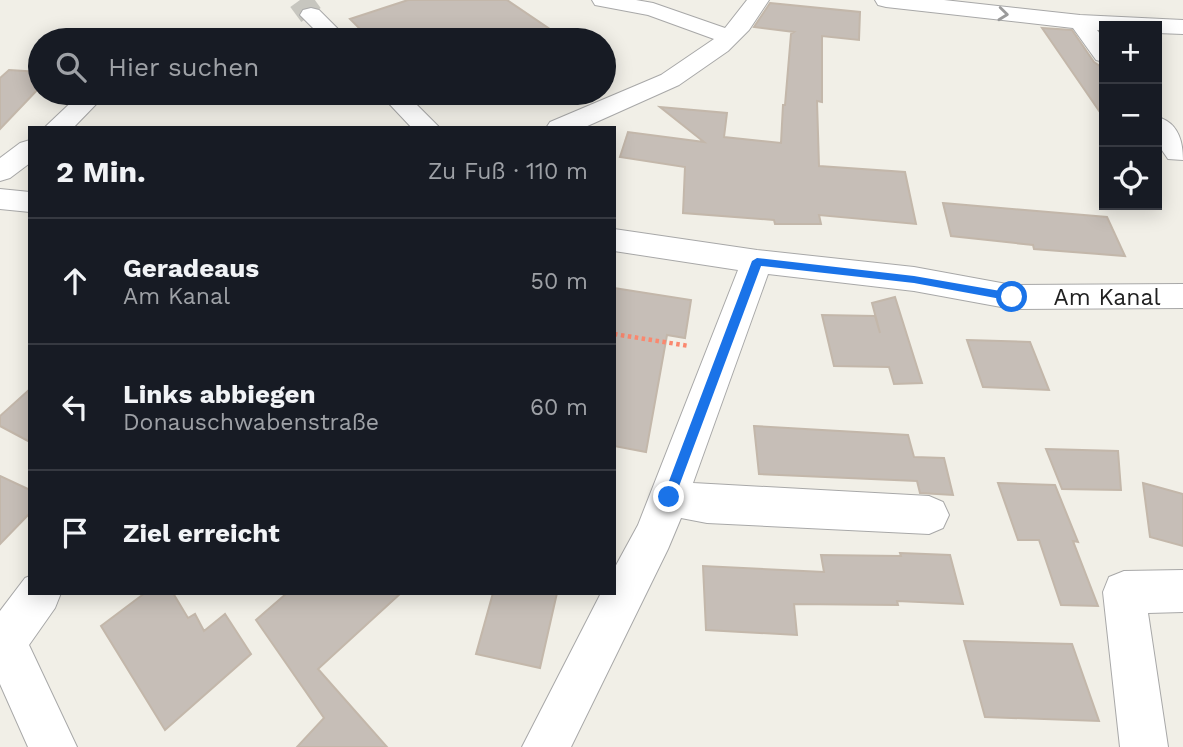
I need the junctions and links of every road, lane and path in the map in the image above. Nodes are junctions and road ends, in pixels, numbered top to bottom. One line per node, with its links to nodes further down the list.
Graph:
1 (603, 0): 12 (street)
2 (758, 0): 12 (street)
3 (886, 0): 7 (street, one-way to 7)
4 (1109, 0): 6 (street)
5 (312, 15): 10 (street)
6 (1127, 21)
7 (1080, 22): 8 (street); 13 (street)
8 (1099, 23)
9 (1162, 27): 11 (street)
10 (326, 28)
11 (1182, 28)
12 (729, 37): 14 (street)
13 (1099, 48)
14 (616, 104)
15 (82, 105): 18 (street)
16 (403, 105): 19 (street)
17 (615, 105): 20 (street)
18 (59, 126)
19 (425, 126)
20 (564, 126)
21 (1162, 134): 23 (street)
22 (28, 151): 24 (street)
23 (1173, 154)
24 (0, 172)
25 (0, 199): 26 (street)
26 (28, 202)
27 (616, 240): 28 (street, Am Kanal)
28 (757, 261): 29 (street, Am Kanal); 31 (street)
29 (1183, 296)
30 (616, 334): 31 (path)
31 (724, 352): 32 (street)
32 (669, 497): 33 (street); 38 (street)
33 (929, 514)
34 (1183, 590): 39 (street)
35 (39, 595): 36 (street)
36 (3, 646): 37 (street)
37 (52, 747)
38 (546, 747)
39 (1144, 747)

